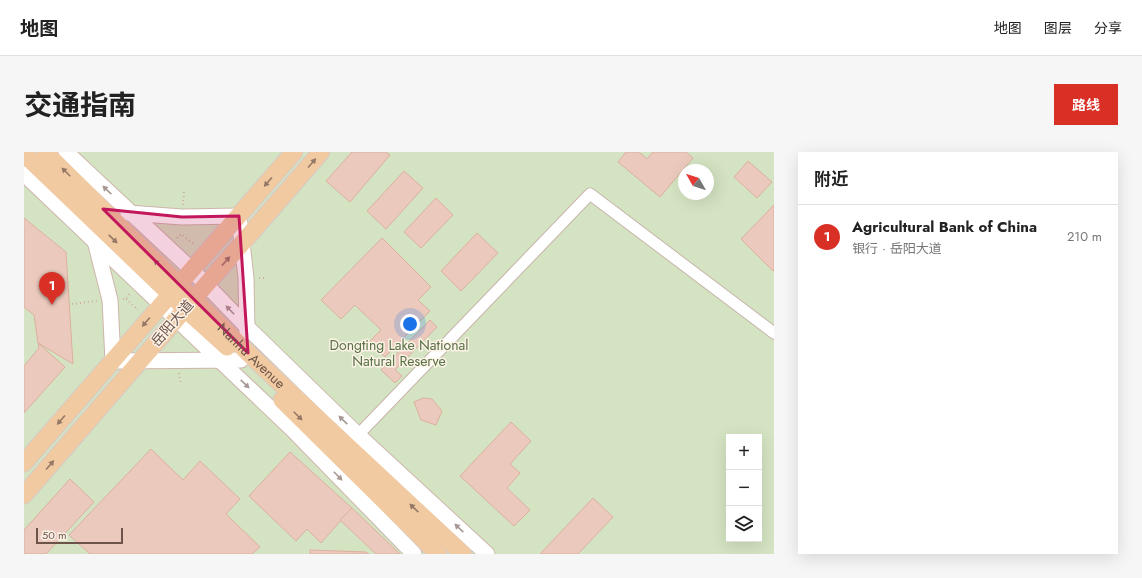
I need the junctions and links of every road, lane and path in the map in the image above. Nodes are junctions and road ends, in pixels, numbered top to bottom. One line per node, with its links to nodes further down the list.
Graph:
1 (45, 152): 7 (main road, Nanhu Avenue, one-way to 1)
2 (66, 152): 8 (main road, one-way to 2)
3 (294, 152): 9 (main road, 岳阳大道, one-way to 9)
4 (321, 152): 11 (main road, 岳阳大道, one-way to 4)
5 (24, 154): 7 (main road, Nanhu Avenue)
6 (24, 174): 10 (main road)
7 (96, 213): 8 (main road); 10 (main road); 14 (main road, Nanhu Avenue)
8 (132, 214): 9 (main road); 12 (main road)
9 (239, 216): 11 (main road); 12 (main road, 岳阳大道)
10 (96, 242): 14 (main road); 19 (main road)
11 (242, 244): 13 (main road, 岳阳大道, one-way to 11); 16 (main road)
12 (191, 269): 13 (main road); 14 (main road, 岳阳大道)
13 (206, 284): 15 (main road, 岳阳大道); 16 (main road, one-way to 13)
14 (170, 294): 15 (main road, Nanhu Avenue); 19 (main road, 岳阳大道, one-way to 19)
15 (185, 308): 18 (main road, Nanhu Avenue); 20 (main road, 岳阳大道); 21 (main road)
16 (247, 327): 18 (main road); 22 (main road, one-way to 16)
17 (774, 333): 22 (street)
18 (244, 356): 21 (main road); 26 (main road, Nanhu Avenue, one-way to 26); 27 (main road, Nanhu Avenue, one-way to 18)
19 (113, 360): 20 (main road); 23 (main road, 岳阳大道, one-way to 23)
20 (140, 360): 21 (main road); 24 (main road, 岳阳大道, one-way to 20)
21 (220, 360): 25 (main road, one-way to 25)
22 (358, 435): 28 (main road, one-way to 22)
23 (24, 463)
24 (24, 495)
25 (414, 554)
26 (438, 554)
27 (463, 554)
28 (488, 554)

